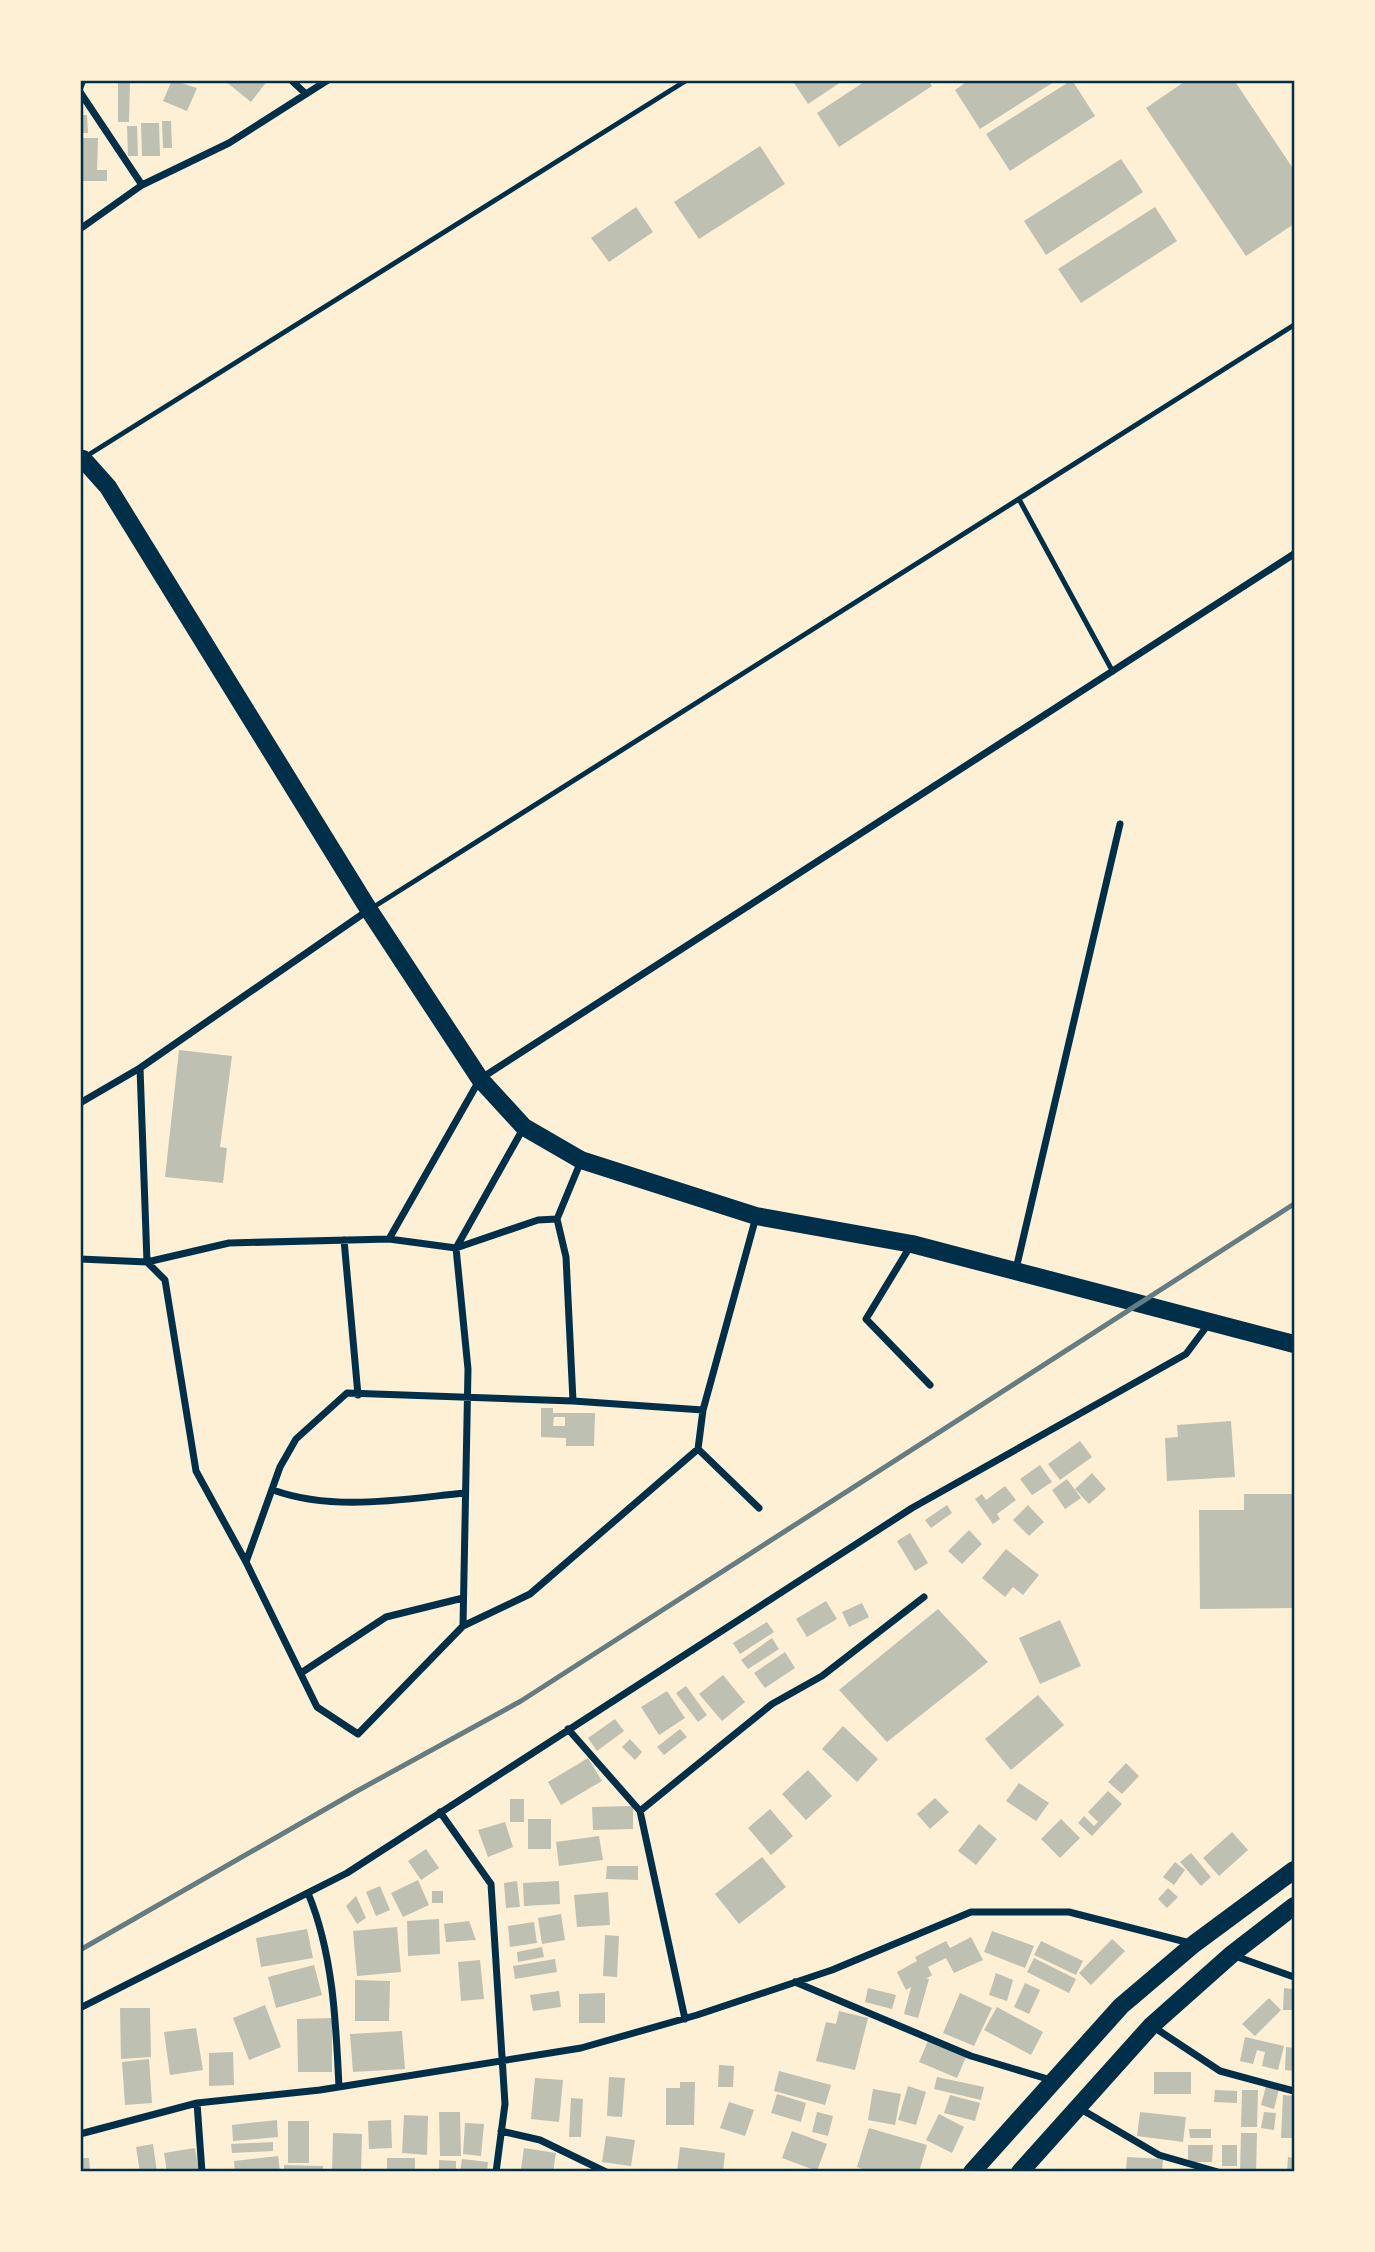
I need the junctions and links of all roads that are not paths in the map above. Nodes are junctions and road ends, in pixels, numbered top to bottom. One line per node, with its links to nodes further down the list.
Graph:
1 (83, 80): 5 (street)
2 (291, 80): 6 (street)
3 (328, 80): 6 (street)
4 (687, 80): 10 (lane)
5 (80, 90): 7 (street)
6 (306, 94): 7 (street)
7 (142, 186): 8 (street)
8 (80, 229)
9 (1294, 325): 11 (lane)
10 (81, 458): 15 (main road)
11 (1020, 500): 13 (lane); 15 (lane)
12 (1294, 554): 13 (street)
13 (1113, 672): 17 (street)
14 (1120, 824): 29 (street)
15 (369, 910): 16 (street); 17 (main road)
16 (140, 1068): 18 (street); 28 (street)
17 (480, 1079): 19 (main road); 23 (street)
18 (80, 1103)
19 (524, 1127): 20 (main road); 26 (street)
20 (581, 1160): 21 (main road); 22 (street)
21 (756, 1216): 25 (main road); 36 (street)
22 (557, 1219): 26 (street); 35 (street)
23 (389, 1239): 24 (street); 26 (street)
24 (344, 1240): 28 (street); 33 (street)
25 (912, 1244): 29 (main road); 32 (street)
26 (456, 1248): 34 (street)
27 (80, 1259): 28 (street)
28 (147, 1262): 41 (street)
29 (1016, 1270): 30 (main road)
30 (1210, 1321): 31 (main road); 46 (street)
31 (1294, 1344)
32 (930, 1385)
33 (358, 1395): 34 (street); 38 (street)
34 (467, 1396): 35 (street); 39 (street)
35 (573, 1401): 36 (street)
36 (703, 1410): 37 (street)
37 (698, 1449): 40 (street); 44 (street)
38 (273, 1490): 39 (street); 41 (street)
39 (466, 1493): 43 (street)
40 (759, 1508)
41 (246, 1562): 45 (street)
42 (924, 1597): 47 (street)
43 (463, 1598): 44 (street); 45 (street)
44 (463, 1626): 45 (street)
45 (301, 1673)
46 (568, 1729): 47 (street); 48 (street)
47 (640, 1811): 57 (street)
48 (440, 1812): 50 (street); 59 (street)
49 (1294, 1870): 52 (main road)
50 (308, 1893): 56 (street); 61 (street)
51 (1294, 1906): 53 (main road)
52 (1194, 1944): 55 (street); 60 (main road)
53 (1232, 1954): 54 (street); 58 (main road)
54 (1294, 1978)
55 (795, 1982): 57 (street); 60 (street)
56 (80, 2008)
57 (685, 2019): 59 (street)
58 (1151, 2026): 62 (street); 64 (main road)
59 (503, 2060): 61 (street); 65 (street)
60 (1055, 2082): 70 (main road)
61 (340, 2087): 63 (street)
62 (1294, 2091)
63 (197, 2103): 66 (street); 67 (street)
64 (1079, 2108): 71 (main road); 72 (street)
65 (501, 2132): 68 (street); 69 (street)
66 (80, 2134)
67 (202, 2172)
68 (496, 2172)
69 (606, 2172)
70 (972, 2172)
71 (1020, 2172)
72 (1217, 2172)

